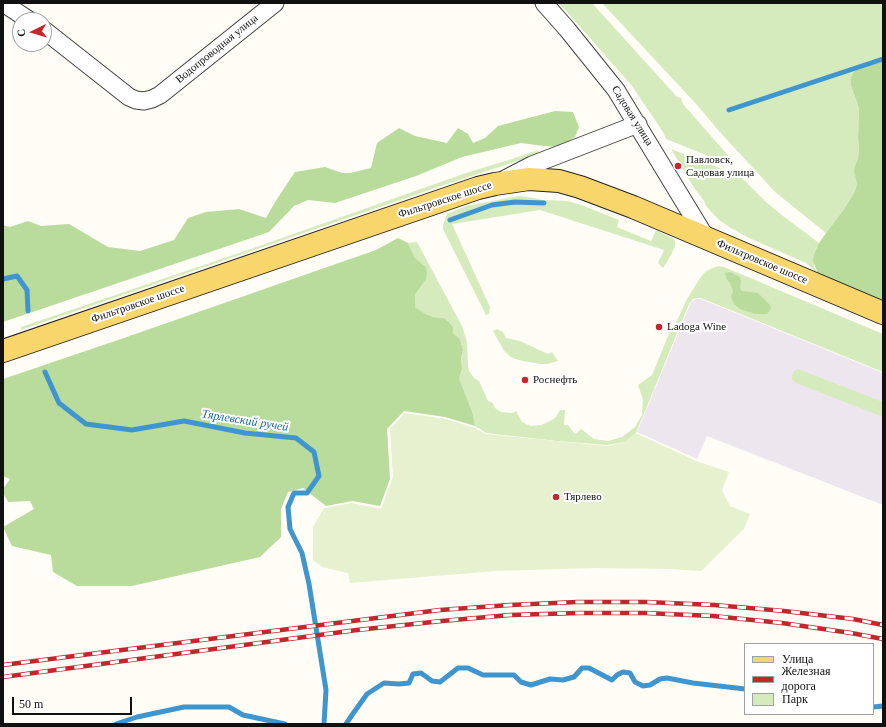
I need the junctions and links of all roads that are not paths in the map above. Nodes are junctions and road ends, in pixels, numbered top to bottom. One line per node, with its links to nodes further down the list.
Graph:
1 (3, 3): 4 (street)
2 (275, 3): 5 (street, Водопроводная улица)
3 (544, 3): 6 (street, Садовая улица)
4 (17, 12)
5 (52, 36)
6 (638, 124): 7 (street); 8 (street, Садовая улица)
7 (495, 184): 8 (main road, Фильтровское шоссе); 10 (main road, Фильтровское шоссе)
8 (706, 238): 9 (main road, Фильтровское шоссе)
9 (883, 313)
10 (3, 351)

